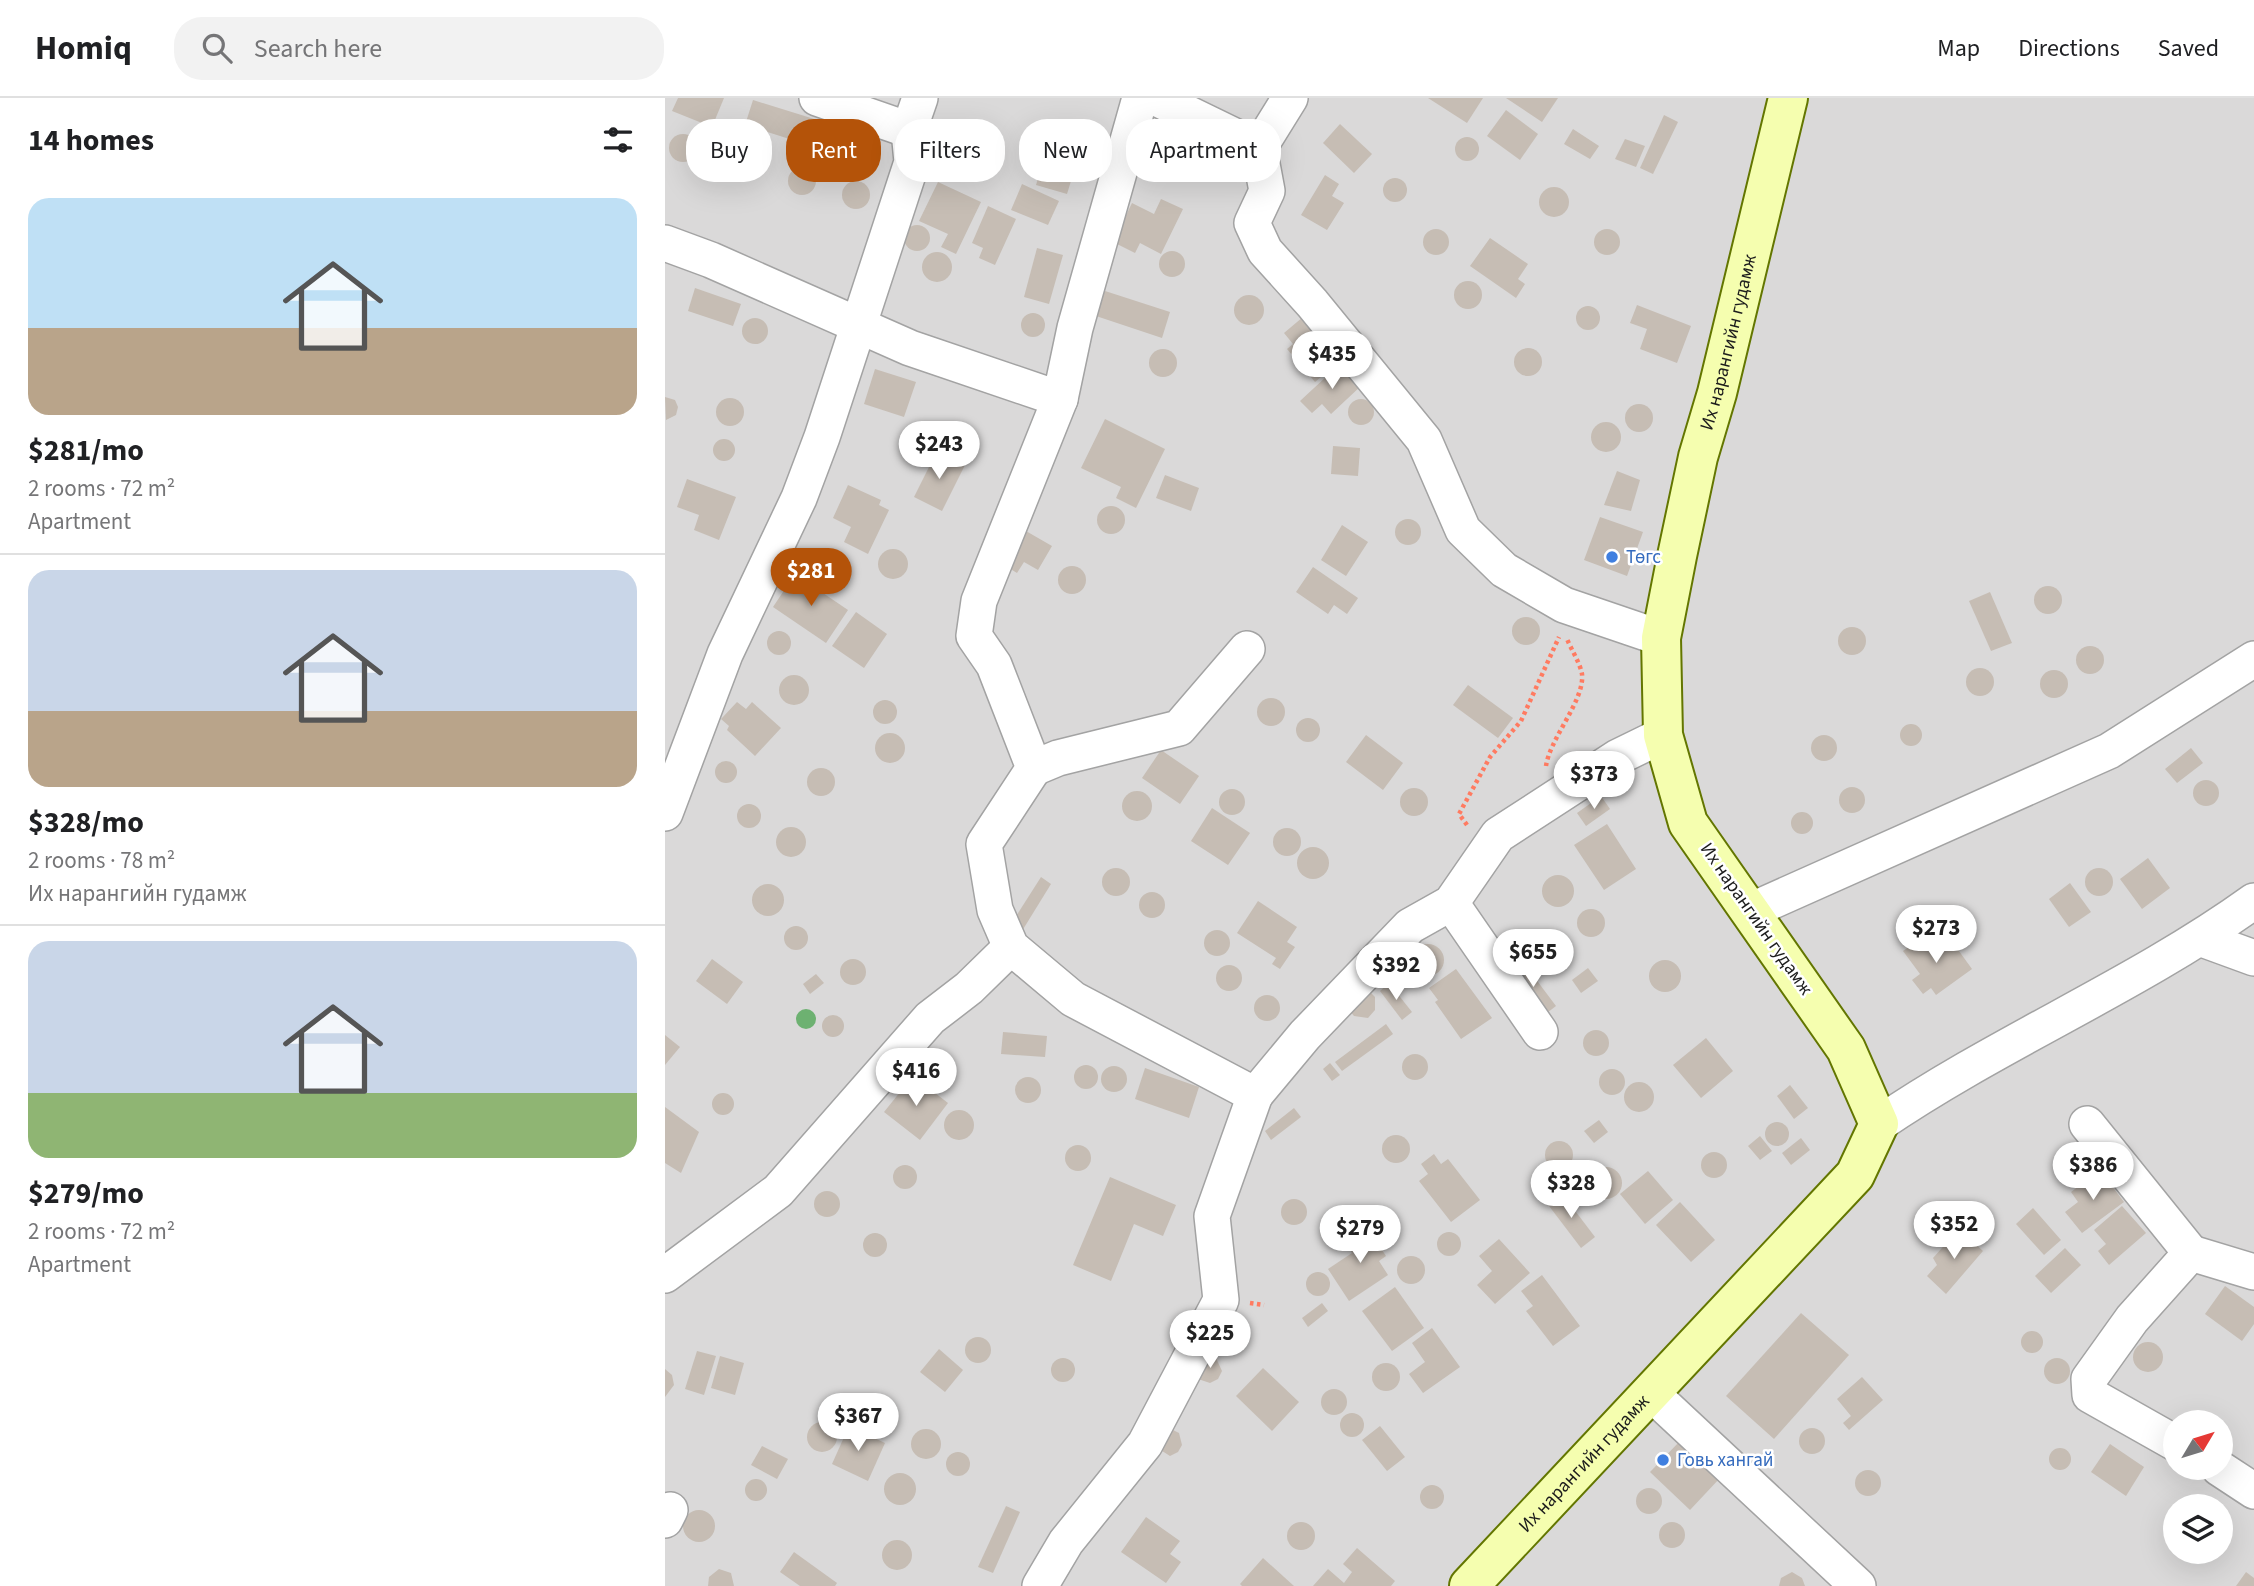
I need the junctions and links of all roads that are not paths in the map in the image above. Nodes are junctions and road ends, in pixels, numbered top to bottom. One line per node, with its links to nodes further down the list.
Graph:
1 (817, 98): 6 (street)
2 (1140, 98): 12 (street)
3 (1156, 98): 7 (street)
4 (1290, 98): 8 (street)
5 (1788, 98): 13 (main road, Их нарангийн гудамж)
6 (915, 114): 11 (street)
7 (1199, 119)
8 (1277, 119)
9 (1265, 182): 13 (street)
10 (665, 243): 11 (street)
11 (859, 324): 12 (street); 18 (street)
12 (1060, 399): 17 (street)
13 (1661, 638): 16 (main road, Их нарангийн гудамж)
14 (1247, 649): 17 (street)
15 (2254, 659): 21 (street)
16 (1664, 735): 20 (street); 21 (main road, Их нарангийн гудамж)
17 (1034, 768): 23 (street)
18 (665, 813)
19 (2254, 901): 22 (street)
20 (1451, 903): 25 (street); 26 (street)
21 (1750, 911): 27 (main road, Их нарангийн гудамж)
22 (2202, 939): 24 (street); 27 (street)
23 (1011, 947): 26 (street); 31 (street)
24 (2254, 958)
25 (1541, 1031)
26 (1255, 1095): 36 (street)
27 (1879, 1124): 32 (main road, Их нарангийн гудамж)
28 (2087, 1124): 29 (street)
29 (2191, 1252): 30 (street); 33 (street)
30 (2254, 1272)
31 (665, 1275)
32 (1652, 1394): 37 (main road, Их нарангийн гудамж); 38 (street)
33 (2163, 1436)
34 (2233, 1477): 35 (street)
35 (2254, 1491)
36 (1040, 1586)
37 (1469, 1586)
38 (1858, 1586)

